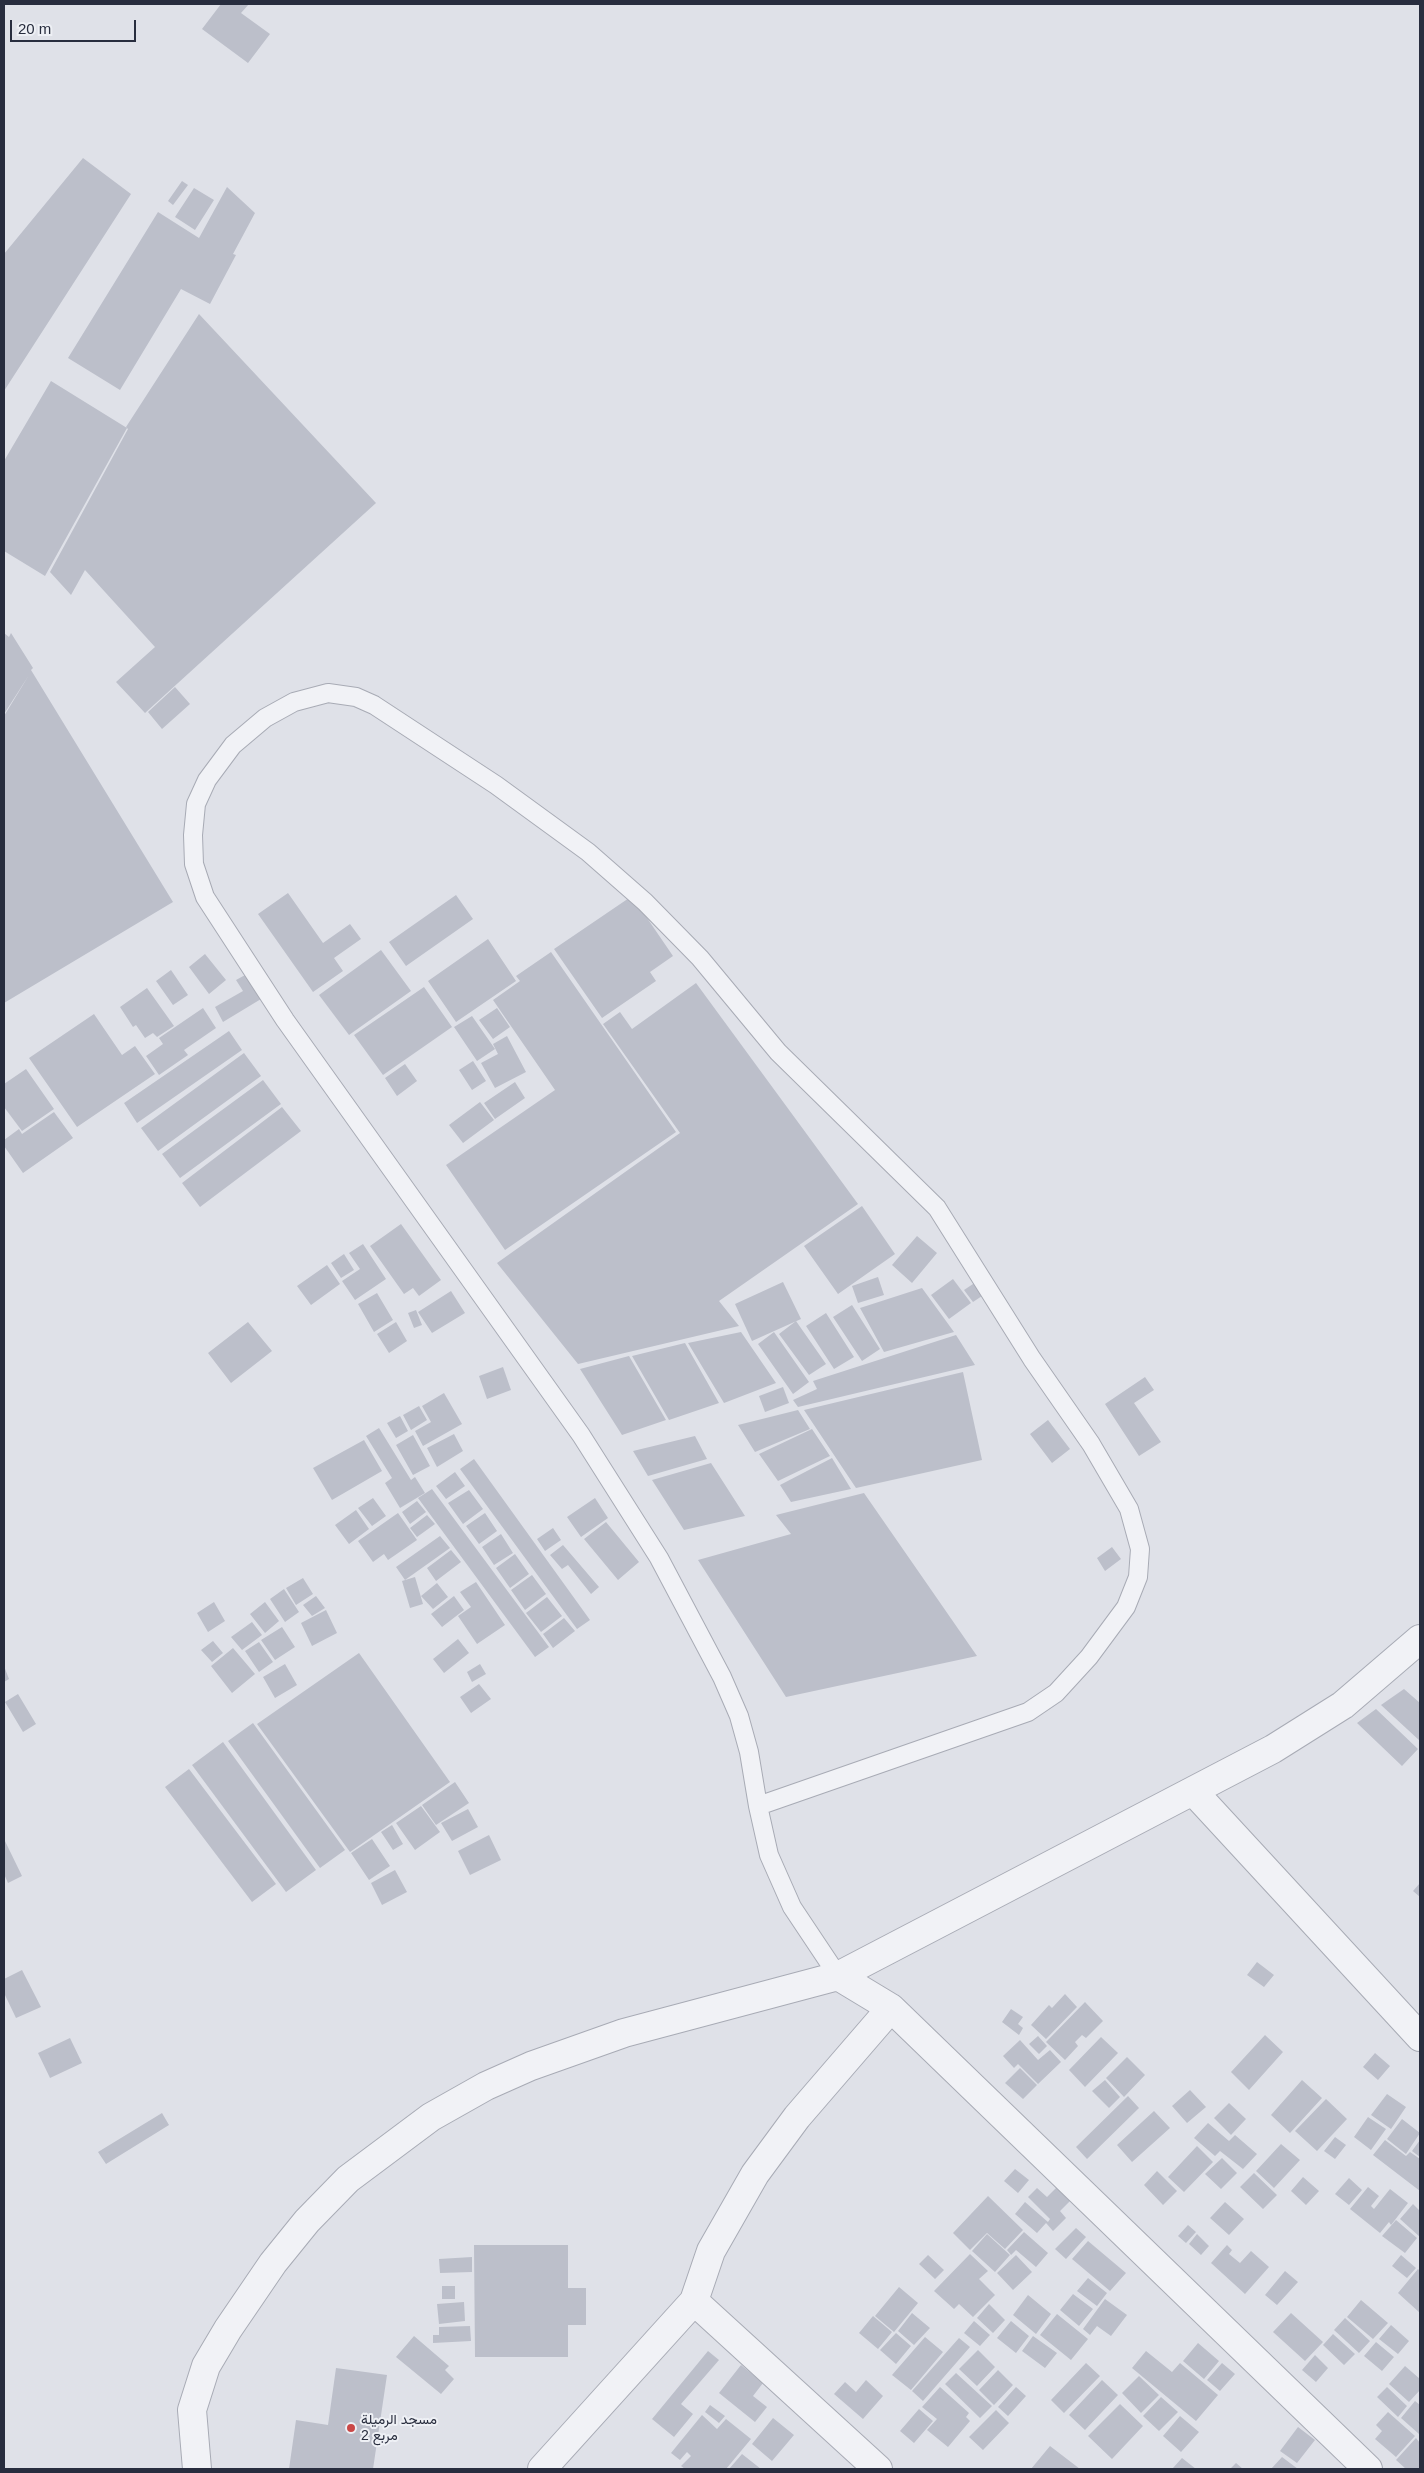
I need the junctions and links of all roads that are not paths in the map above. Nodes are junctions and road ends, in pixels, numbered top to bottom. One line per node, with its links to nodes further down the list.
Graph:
1 (1420, 1639): 2 (street)
2 (1193, 1791): 4 (street); 6 (street)
3 (758, 1806): 3 (lane); 4 (lane)
4 (838, 1976): 5 (street); 8 (street)
5 (891, 2008): 7 (street); 11 (street)
6 (1420, 2037)
7 (694, 2301): 9 (street); 10 (street)
8 (196, 2469)
9 (542, 2469)
10 (878, 2469)
11 (1368, 2469)

